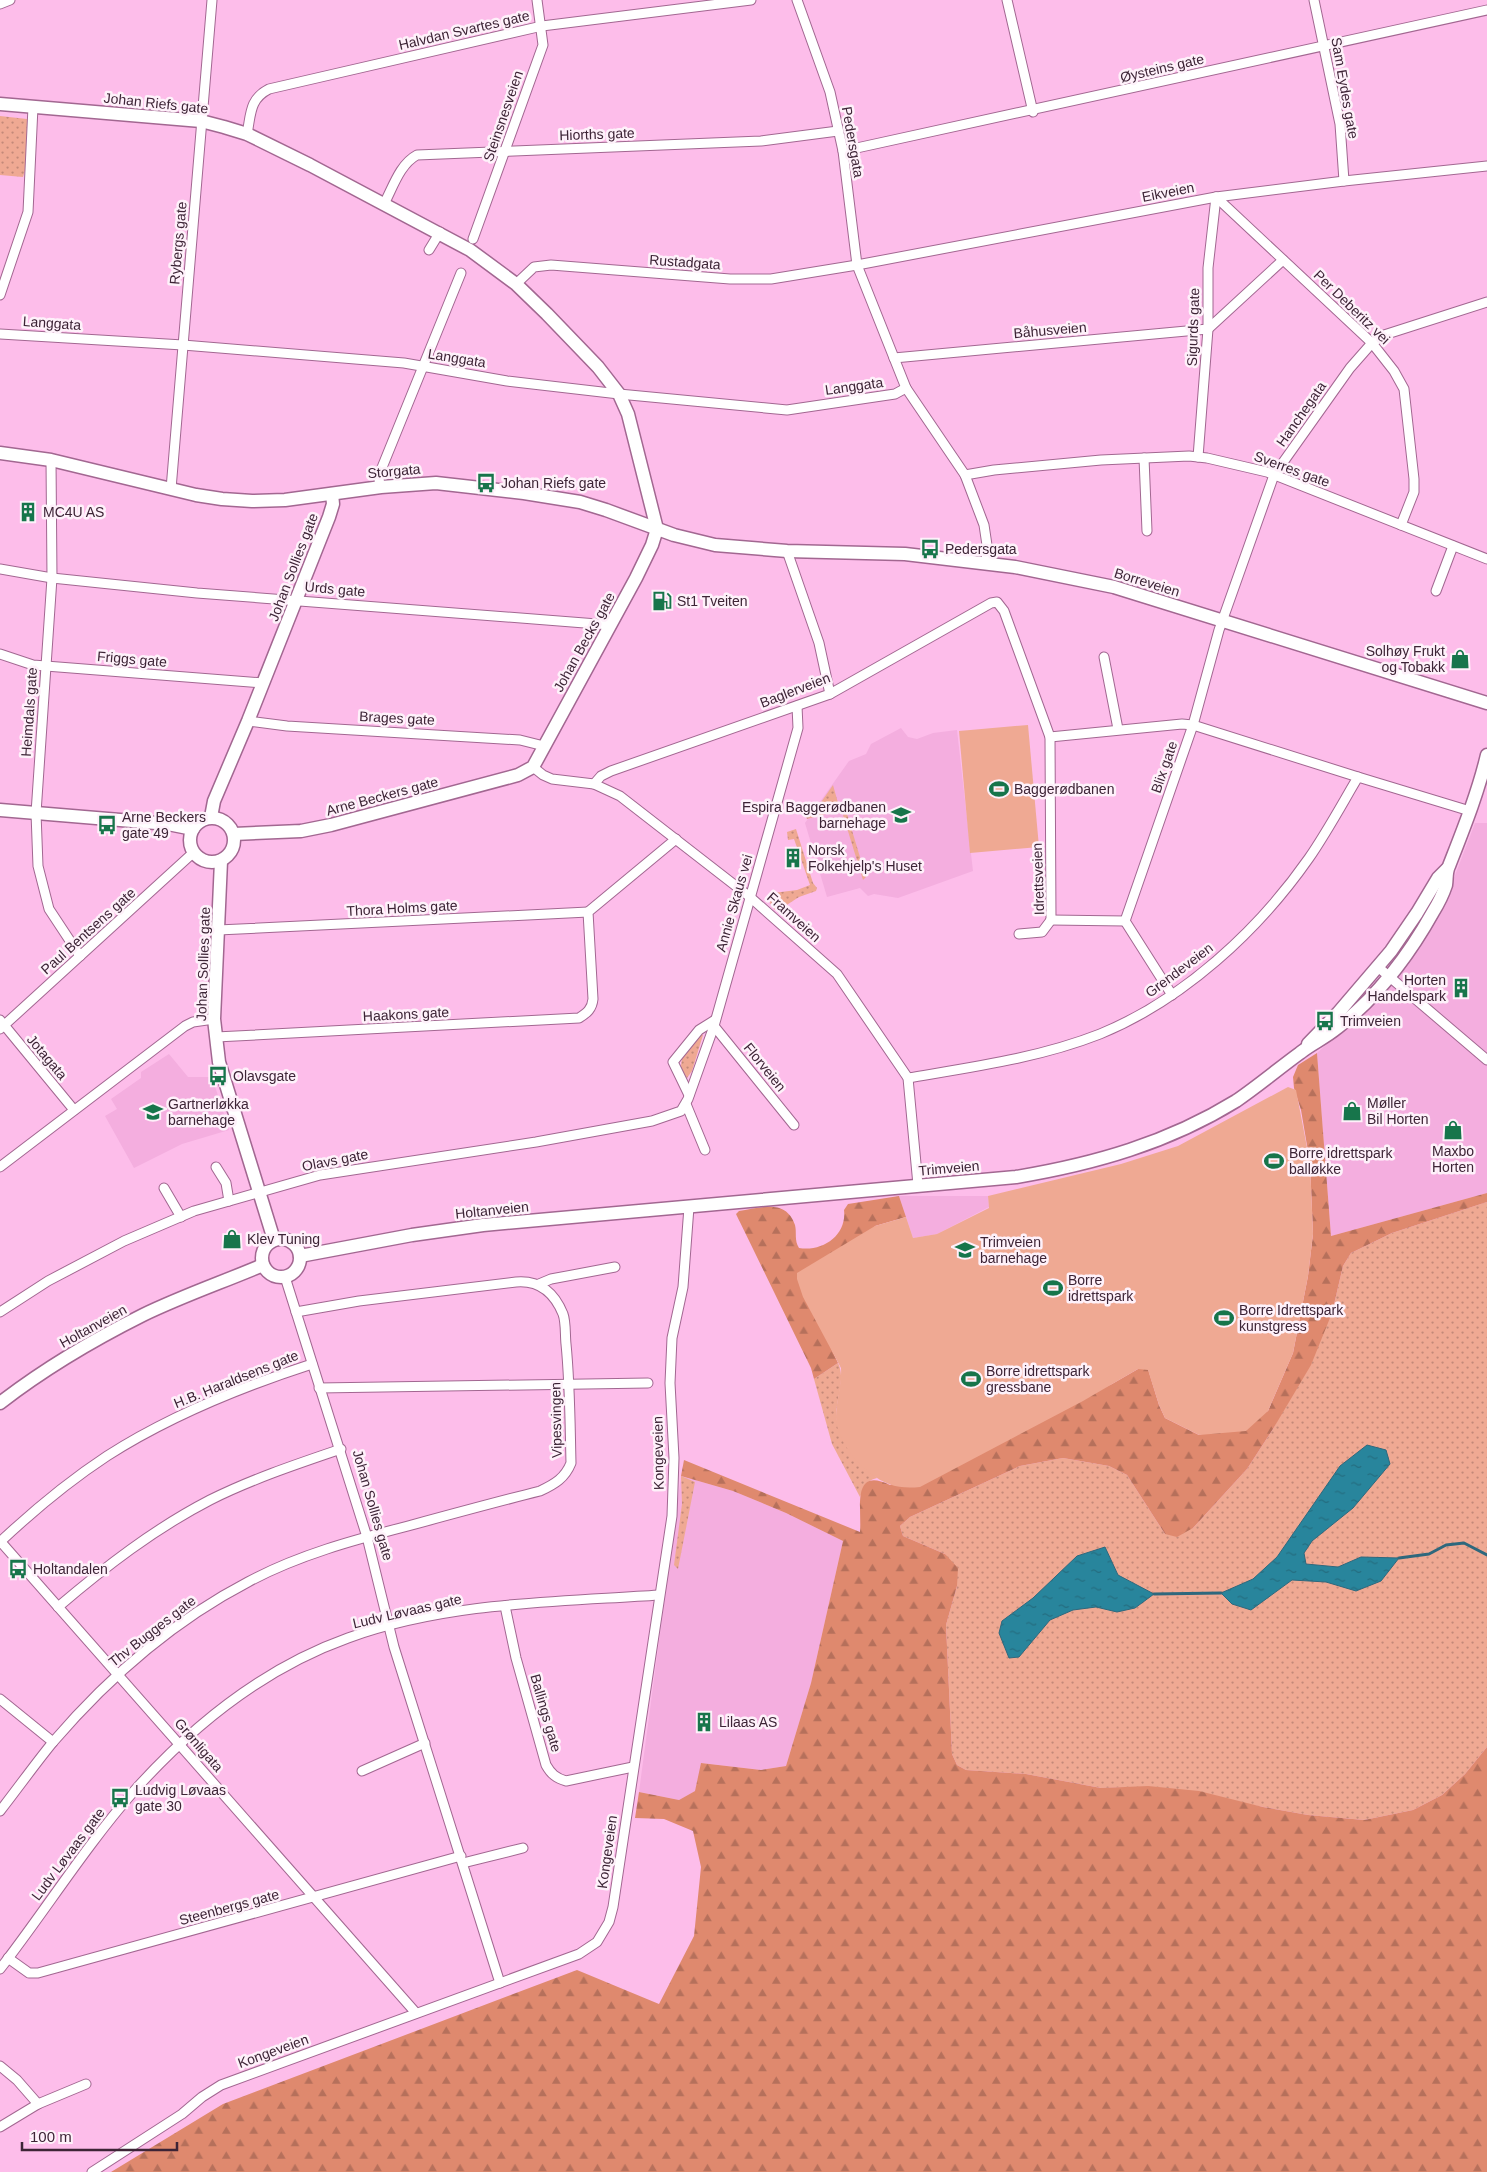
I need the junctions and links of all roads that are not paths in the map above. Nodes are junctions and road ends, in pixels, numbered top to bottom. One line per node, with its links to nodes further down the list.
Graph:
1 (10, 0): 8 (street)
2 (212, 0): 15 (street, Rybergs gate)
3 (537, 0): 10 (street, Steinsnesveien)
4 (751, 0): 10 (street, Halvdan Svartes gate)
5 (797, 0): 16 (street, Pedersgata)
6 (1007, 0): 14 (street)
7 (1314, 0): 11 (street, Sam Eydes gate)
8 (0, 4)
9 (1487, 10): 11 (street, Øysteins gate)
10 (542, 26): 17 (street, Halvdan Svartes gate); 19 (street, Steinsnesveien)
11 (1323, 45): 14 (street, Øysteins gate); 21 (street, Sam Eydes gate)
12 (0, 104): 13 (main road, Johan Riefs gate)
13 (33, 107): 15 (main road, Johan Riefs gate); 31 (street)
14 (1032, 112): 18 (street, Øysteins gate)
15 (201, 121): 17 (main road, Johan Riefs gate); 36 (street, Rybergs gate)
16 (838, 131): 18 (street, Pedersgata); 19 (street, Hiorths gate)
17 (247, 134): 23 (main road, Johan Riefs gate)
18 (843, 151): 28 (street, Pedersgata)
19 (506, 152): 23 (street, Hiorths gate); 25 (street, Steinsnesveien)
20 (1487, 166): 21 (street, Eikveien)
21 (1344, 181): 22 (street, Eikveien)
22 (1216, 198): 27 (street, Per Deberitz vei); 28 (street, Eikveien); 33 (street, Sigurds gate)
23 (384, 204): 24 (main road, Johan Riefs gate)
24 (440, 232): 26 (street); 30 (main road, Johan Riefs gate)
25 (473, 239)
26 (429, 250)
27 (1283, 260): 33 (street); 35 (street, Per Deberitz vei)
28 (857, 265): 30 (street, Rustadgata); 37 (street, Pedersgata)
29 (461, 273): 38 (street)
30 (516, 284): 40 (main road, Johan Riefs gate)
31 (0, 295)
32 (1487, 302): 35 (street, Hanchegata)
33 (1208, 329): 37 (street, Båhusveien); 42 (street, Sigurds gate)
34 (0, 334): 36 (street, Langgata)
35 (1372, 343): 46 (street, Hanchegata); 50 (street, Per Deberitz vei)
36 (183, 345): 38 (street, Langgata); 48 (street, Rybergs gate)
37 (894, 358): 39 (street, Pedersgata)
38 (422, 367): 40 (street, Langgata); 47 (street)
39 (906, 388): 40 (street, Langgata); 45 (street, Pedersgata)
40 (619, 394): 51 (main road, Johan Riefs gate)
41 (0, 453): 44 (main road, Storgata)
42 (1198, 457): 43 (street, Sverres gate); 46 (street, Sverres gate)
43 (1144, 458): 45 (street, Sverres gate); 52 (street)
44 (51, 460): 48 (main road, Storgata); 58 (street, Heimdals gate)
45 (965, 475): 56 (street, Pedersgata)
46 (1274, 475): 50 (street, Sverres gate); 62 (street, Hanchegata)
47 (381, 487): 49 (main road, Storgata); 51 (main road, Storgata)
48 (171, 489): 49 (main road, Storgata)
49 (332, 494): 60 (main road, Johan Sollies gate)
50 (1401, 525): 53 (street, Sverres gate)
51 (657, 529): 54 (main road, Storgata); 63 (main road, Johan Becks gate)
52 (1147, 531)
53 (1453, 546): 55 (street, Sverres gate); 59 (street)
54 (787, 551): 56 (main road, Borreveien); 68 (street)
55 (1487, 560)
56 (986, 563): 62 (main road, Borreveien)
57 (0, 569): 58 (street, Urds gate)
58 (52, 578): 60 (street, Urds gate); 66 (street, Heimdals gate)
59 (1436, 591)
60 (296, 600): 63 (street, Urds gate); 67 (main road, Johan Sollies gate)
61 (997, 602): 68 (street, Baglerveien); 74 (street, Idrettsveien)
62 (1222, 621): 69 (main road, Borreveien); 72 (street, Blix gate)
63 (610, 625): 75 (main road, Johan Becks gate)
64 (0, 654): 66 (street, Friggs gate)
65 (1104, 657): 73 (street)
66 (46, 666): 67 (street, Friggs gate); 82 (street, Heimdals gate)
67 (263, 682): 71 (main road, Johan Sollies gate)
68 (830, 694): 70 (street, Baglerveien)
69 (1487, 703)
70 (797, 706): 79 (street, Baglerveien); 90 (street, Annie Skaus vei)
71 (248, 721): 75 (street, Brages gate); 83 (main road, Johan Sollies gate)
72 (1193, 725): 73 (street); 78 (street); 93 (street, Blix gate)
73 (1118, 729): 74 (street)
74 (1050, 737): 92 (street, Idrettsveien)
75 (544, 746): 77 (main road, Johan Becks gate)
76 (1487, 755): 81 (main road, Trimveien)
77 (533, 767): 79 (street, Framveien); 85 (main road, Arne Beckers gate)
78 (1358, 777): 81 (street); 99 (street, Grendeveien)
79 (594, 784): 86 (street, Framveien)
80 (0, 810): 82 (main road)
81 (1470, 811): 89 (main road, Trimveien)
82 (36, 813): 84 (main road); 96 (street, Heimdals gate)
83 (211, 817): 84 (main road); 85 (main road)
84 (193, 829): 87 (main road)
85 (234, 834): 88 (main road)
86 (676, 839): 90 (street, Framveien); 91 (street)
87 (194, 852): 88 (main road); 96 (street, Paul Bentsens gate)
88 (221, 860): 94 (main road, Johan Sollies gate)
89 (1447, 869): 97 (main road, Trimveien); 98 (main road, Trimveien)
90 (750, 897): 101 (street, Annie Skaus vei); 106 (street, Framveien)
91 (588, 912): 94 (street, Thora Holms gate); 103 (street, Haakons gate)
92 (1051, 920): 93 (street, Idrettsveien); 95 (street)
93 (1125, 921): 99 (street)
94 (218, 930): 100 (main road, Johan Sollies gate)
95 (1020, 934)
96 (80, 956): 102 (street, Paul Bentsens gate)
97 (1378, 967): 98 (street); 104 (main road, Trimveien)
98 (1389, 976): 104 (main road, Trimveien); 105 (street)
99 (1172, 995): 106 (street, Grendeveien)
100 (214, 1019): 103 (main road, Johan Sollies gate); 109 (street)
101 (714, 1023): 107 (street, Annie Skaus vei); 107 (street); 110 (street, Florveien)
102 (1, 1025): 109 (street, Jotagata)
103 (216, 1036): 116 (main road, Johan Sollies gate)
104 (1302, 1051): 114 (main road, Trimveien)
105 (1487, 1060)
106 (908, 1078): 114 (street, Framveien)
107 (689, 1095): 108 (street)
108 (686, 1104): 111 (street); 116 (street, Olavs gate)
109 (74, 1110): 112 (street)
110 (794, 1125)
111 (705, 1150)
112 (0, 1167)
113 (216, 1167): 117 (street)
114 (918, 1186): 118 (main road, Trimveien)
115 (164, 1188): 119 (street)
116 (260, 1192): 117 (street, Olavs gate); 120 (main road, Johan Sollies gate)
117 (229, 1201): 119 (street, Olavs gate)
118 (689, 1207): 121 (main road, Holtanveien); 136 (street, Kongeveien)
119 (181, 1217): 126 (street, Olavs gate)
120 (274, 1240): 121 (main road); 122 (main road)
121 (300, 1256): 124 (main road)
122 (263, 1265): 124 (main road); 132 (main road, Holtanveien)
123 (616, 1267): 125 (street)
124 (285, 1277): 127 (street, Johan Sollies gate)
125 (539, 1284): 127 (street); 130 (street, Vipesvingen)
126 (0, 1312)
127 (296, 1312): 128 (street, Johan Sollies gate)
128 (312, 1364): 131 (street, Johan Sollies gate); 135 (street, H.B. Haraldsens gate)
129 (648, 1383): 130 (street)
130 (570, 1386): 131 (street); 134 (street, Vipesvingen)
131 (320, 1388): 133 (street, Johan Sollies gate)
132 (0, 1403)
133 (341, 1449): 134 (street, Johan Sollies gate); 138 (street)
134 (368, 1536): 139 (street, Johan Sollies gate); 140 (street, Thv Bugges gate)
135 (0, 1541): 138 (street, Grønligata)
136 (660, 1594): 137 (street, Ludv Løvaas gate); 145 (street, Kongeveien)
137 (505, 1606): 139 (street, Ludv Løvaas gate); 145 (street, Ballings gate)
138 (58, 1607): 140 (street, Grønligata)
139 (390, 1626): 143 (street, Ludv Løvaas gate); 144 (street, Johan Sollies gate)
140 (118, 1674): 142 (street, Thv Bugges gate); 143 (street, Grønligata)
141 (0, 1699): 142 (street)
142 (53, 1742): 147 (street, Thv Bugges gate)
143 (178, 1743): 150 (street, Grønligata); 151 (street, Ludv Løvaas gate)
144 (425, 1743): 146 (street); 149 (street, Johan Sollies gate)
145 (633, 1768): 153 (street, Kongeveien)
146 (362, 1771)
147 (0, 1811)
148 (523, 1848): 149 (street)
149 (462, 1860): 150 (street, Steenbergs gate); 153 (street, Johan Sollies gate)
150 (315, 1898): 151 (street, Steenbergs gate); 154 (street, Grønligata)
151 (8, 1958): 152 (street, Ludv Løvaas gate)
152 (0, 1969)
153 (500, 1983): 154 (street, Kongeveien)
154 (416, 2013): 159 (street, Kongeveien)
155 (0, 2066): 157 (street)
156 (86, 2084): 157 (street)
157 (38, 2104): 158 (street)
158 (0, 2127)
159 (92, 2172)

